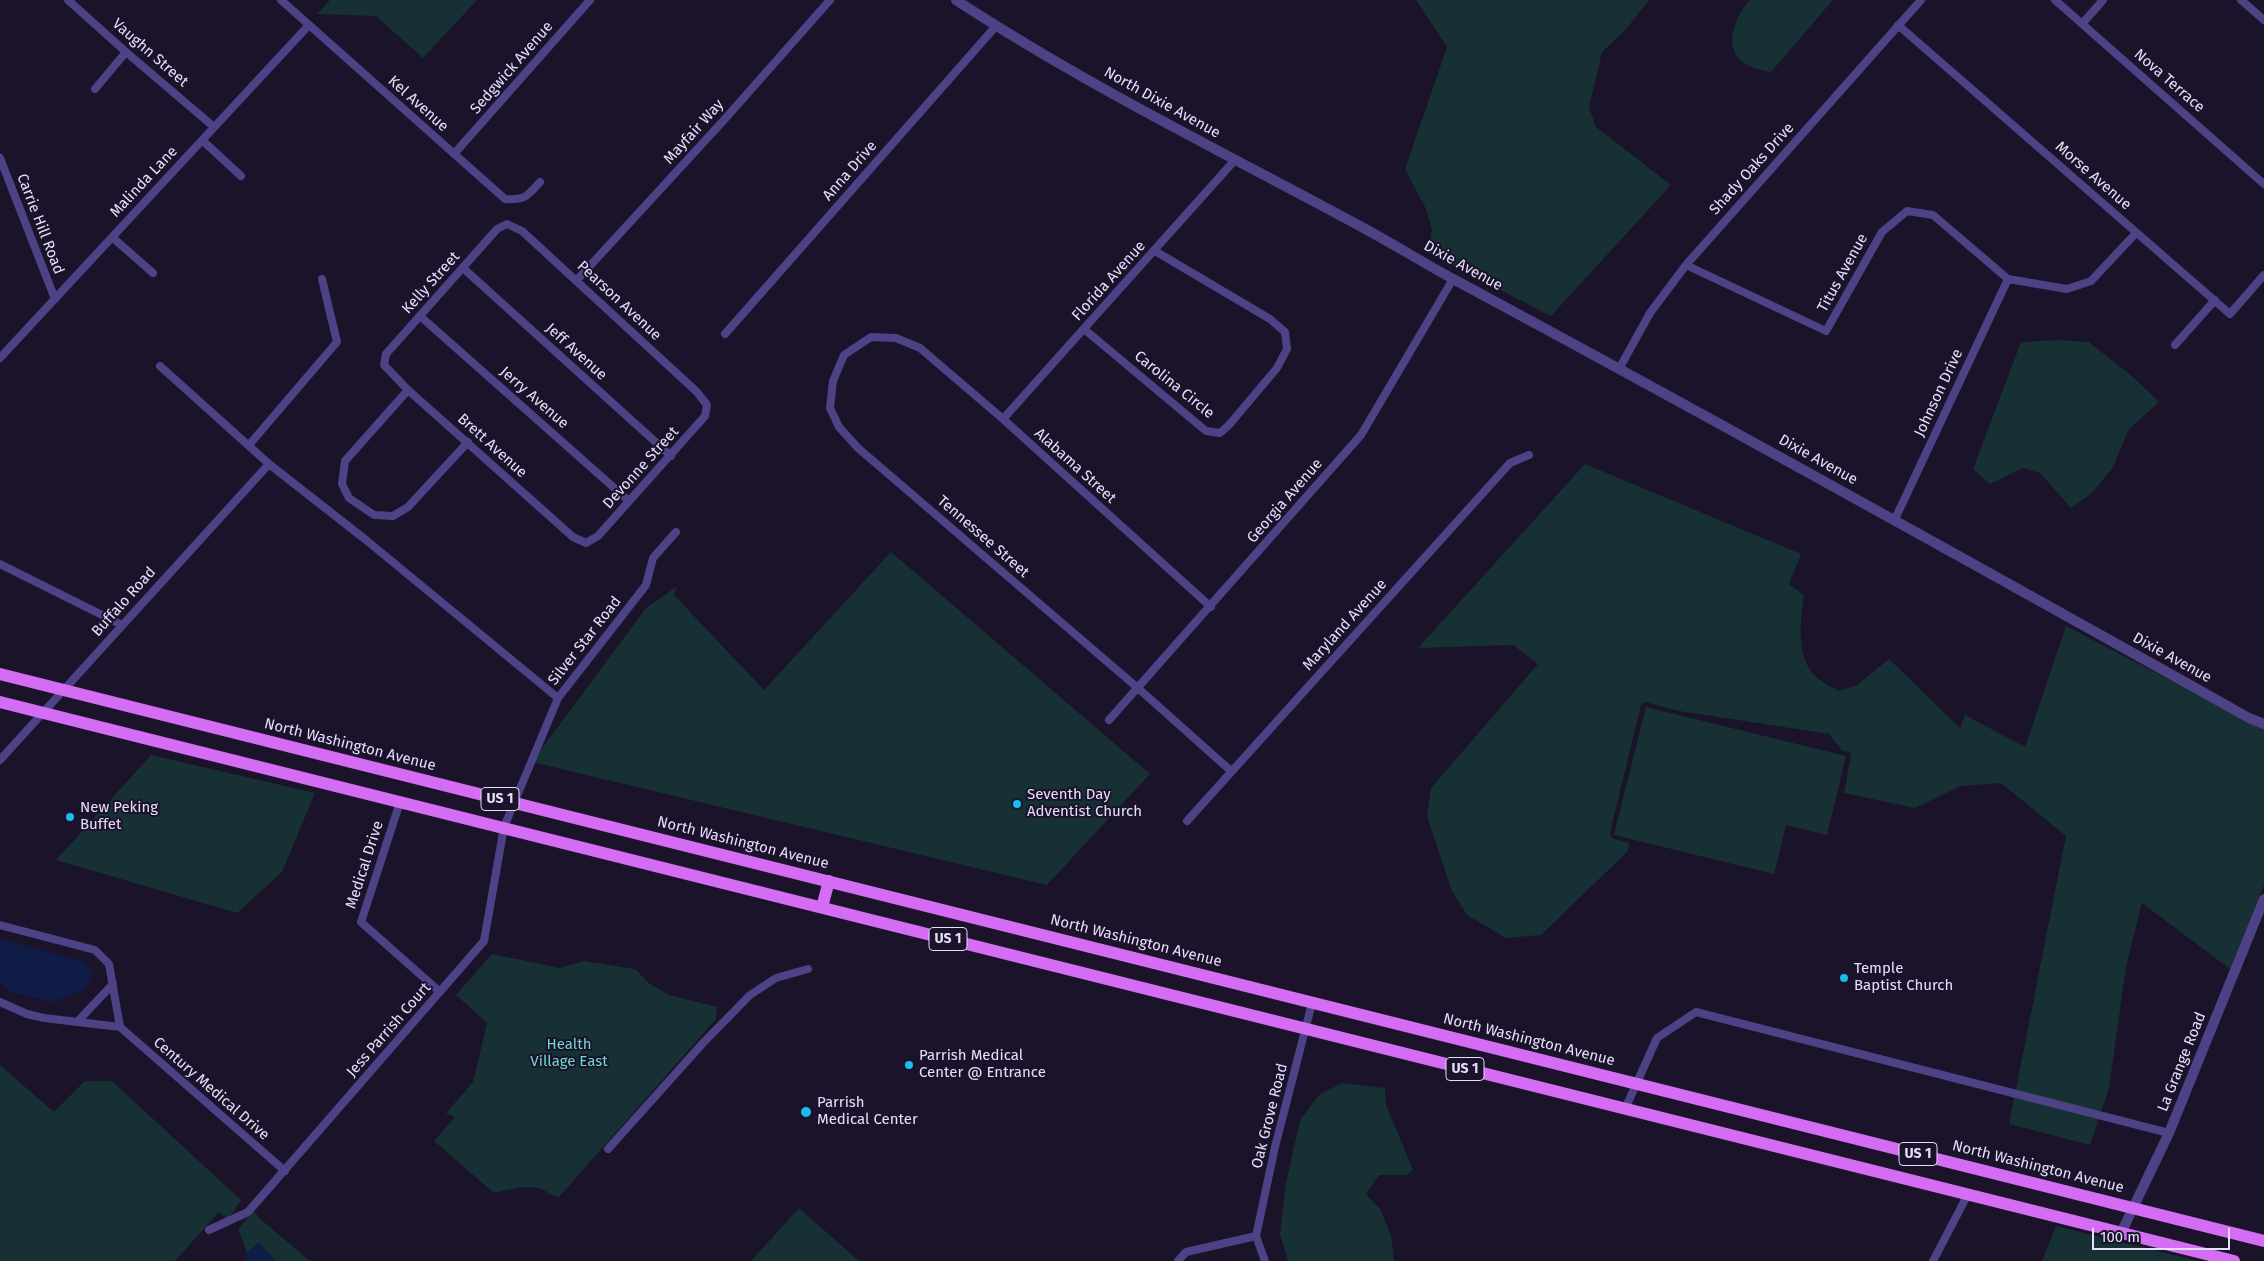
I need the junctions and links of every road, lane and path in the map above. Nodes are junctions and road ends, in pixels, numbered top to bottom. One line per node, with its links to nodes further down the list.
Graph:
1 (68, 0): 15 (street, Vaughn Street)
2 (280, 0): 12 (street, Kel Avenue)
3 (590, 0): 19 (street, Sedgwick Avenue)
4 (830, 0): 37 (street, Mayfair Way)
5 (956, 0): 14 (street, North Dixie Avenue)
6 (1922, 0): 13 (street, Shady Oaks Drive)
7 (2055, 0): 11 (street, Nova Terrace)
8 (2103, 0): 11 (street)
9 (2242, 0): 10 (street)
10 (2264, 20)
11 (2082, 24): 24 (street, Nova Terrace)
12 (309, 25): 17 (street, Malinda Lane); 19 (street, Kel Avenue)
13 (1898, 25): 27 (street, Morse Avenue); 30 (street, Shady Oaks Drive)
14 (996, 26): 21 (street, North Dixie Avenue); 42 (street, Anna Drive)
15 (126, 52): 16 (street); 17 (street, Vaughn Street)
16 (95, 89)
17 (214, 127): 18 (street, Malinda Lane)
18 (202, 140): 22 (street); 28 (street, Malinda Lane)
19 (454, 154): 23 (street, Kel Avenue)
20 (0, 158): 38 (street, Carrie Hill Road)
21 (1234, 160): 26 (street, North Dixie Avenue); 29 (street, Florida Avenue)
22 (241, 176)
23 (540, 182)
24 (2264, 184)
25 (506, 224): 31 (street, Kelly Street); 37 (street, Pearson Avenue)
26 (1358, 225): 35 (street, Dixie Avenue)
27 (2136, 232): 36 (street); 39 (street, Morse Avenue)
28 (112, 237): 32 (street); 38 (street, Malinda Lane)
29 (1155, 251): 41 (street, Florida Avenue); 41 (street, Carolina Circle)
30 (1686, 264): 36 (street, Titus Avenue); 48 (street, Shady Oaks Drive)
31 (463, 268): 40 (street, Kelly Street); 55 (street, Jeff Avenue)
32 (153, 273)
33 (2264, 275): 39 (street, Morse Avenue)
34 (322, 279): 53 (street)
35 (1453, 279): 48 (street, Dixie Avenue); 62 (street, Georgia Avenue)
36 (2008, 279): 58 (street, Johnson Drive)
37 (576, 281): 50 (street, Pearson Avenue)
38 (55, 299): 45 (street, Malinda Lane)
39 (2215, 300): 43 (street)
40 (420, 316): 46 (street, Kelly Street); 57 (street, Jerry Avenue)
41 (1084, 329): 51 (street, Florida Avenue)
42 (725, 334)
43 (2175, 345)
44 (920, 348): 51 (street, Alabama Street); 65 (street, Tennessee Street)
45 (0, 358)
46 (384, 364): 49 (street, Brett Avenue)
47 (160, 366): 53 (street)
48 (1619, 369): 58 (street, Dixie Avenue)
49 (408, 390): 52 (street, Brett Avenue); 52 (street)
50 (707, 405): 55 (street, Devonne Street)
51 (1003, 419): 62 (street, Alabama Street)
52 (468, 442): 60 (street, Brett Avenue)
53 (249, 445): 56 (street)
54 (1529, 455): 73 (street, Maryland Avenue)
55 (671, 456): 57 (street, Devonne Street)
56 (269, 464): 63 (street, Buffalo Road); 67 (street)
57 (629, 501): 60 (street, Devonne Street)
58 (1896, 519): 71 (street, Dixie Avenue)
59 (676, 532): 67 (street, Silver Star Road)
60 (586, 543)
61 (0, 564): 63 (street)
62 (1211, 607): 65 (street, Georgia Avenue)
63 (122, 625): 66 (street, Buffalo Road)
64 (0, 674): 66 (main road, North Washington Avenue / US 1)
65 (1138, 689): 70 (street, Georgia Avenue); 73 (street, Tennessee Street)
66 (63, 690): 69 (street, Buffalo Road); 75 (main road, North Washington Avenue / US 1)
67 (558, 698): 75 (street, Silver Star Road)
68 (0, 702): 69 (main road, US 1)
69 (42, 712): 72 (street, Buffalo Road); 74 (main road, US 1)
70 (1110, 720)
71 (2264, 724)
72 (0, 760)
73 (1231, 771): 76 (street, Maryland Avenue)
74 (400, 802): 77 (main road, US 1); 84 (street, Medical Drive)
75 (514, 802): 77 (street, Jess Parrish Court); 78 (main road, North Washington Avenue / US 1)
76 (1187, 821)
77 (504, 827): 80 (main road, US 1); 84 (street, Jess Parrish Court)
78 (829, 881): 80 (main road); 86 (main road, North Washington Avenue / US 1)
79 (2264, 899): 92 (street, La Grange Road)
80 (822, 907): 89 (main road, US 1)
81 (0, 925): 83 (street)
82 (808, 969): 93 (street)
83 (113, 984): 87 (street); 88 (street)
84 (440, 992): 94 (street, Jess Parrish Court)
85 (0, 1002): 87 (street)
86 (1312, 1002): 89 (street, Oak Grove Road); 90 (main road, North Washington Avenue / US 1)
87 (78, 1022): 88 (street)
88 (120, 1028): 94 (street, Century Medical Drive)
89 (1306, 1028): 91 (main road, US 1); 99 (street, Oak Grove Road)
90 (1636, 1084): 91 (street); 92 (street); 96 (main road, North Washington Avenue / US 1)
91 (1625, 1109): 95 (main road, US 1)
92 (2170, 1133): 96 (street, La Grange Road)
93 (608, 1149)
94 (285, 1171): 97 (street, Jess Parrish Court)
95 (1968, 1194): 98 (main road, US 1); 103 (street)
96 (2133, 1208): 98 (street, La Grange Road); 100 (main road, North Washington Avenue / US 1)
97 (209, 1230)
98 (2121, 1233): 104 (main road, US 1)
99 (1256, 1236): 101 (street); 102 (street)
100 (2264, 1241)
101 (1178, 1261)
102 (1265, 1261)
103 (1933, 1261)
104 (2234, 1261)

